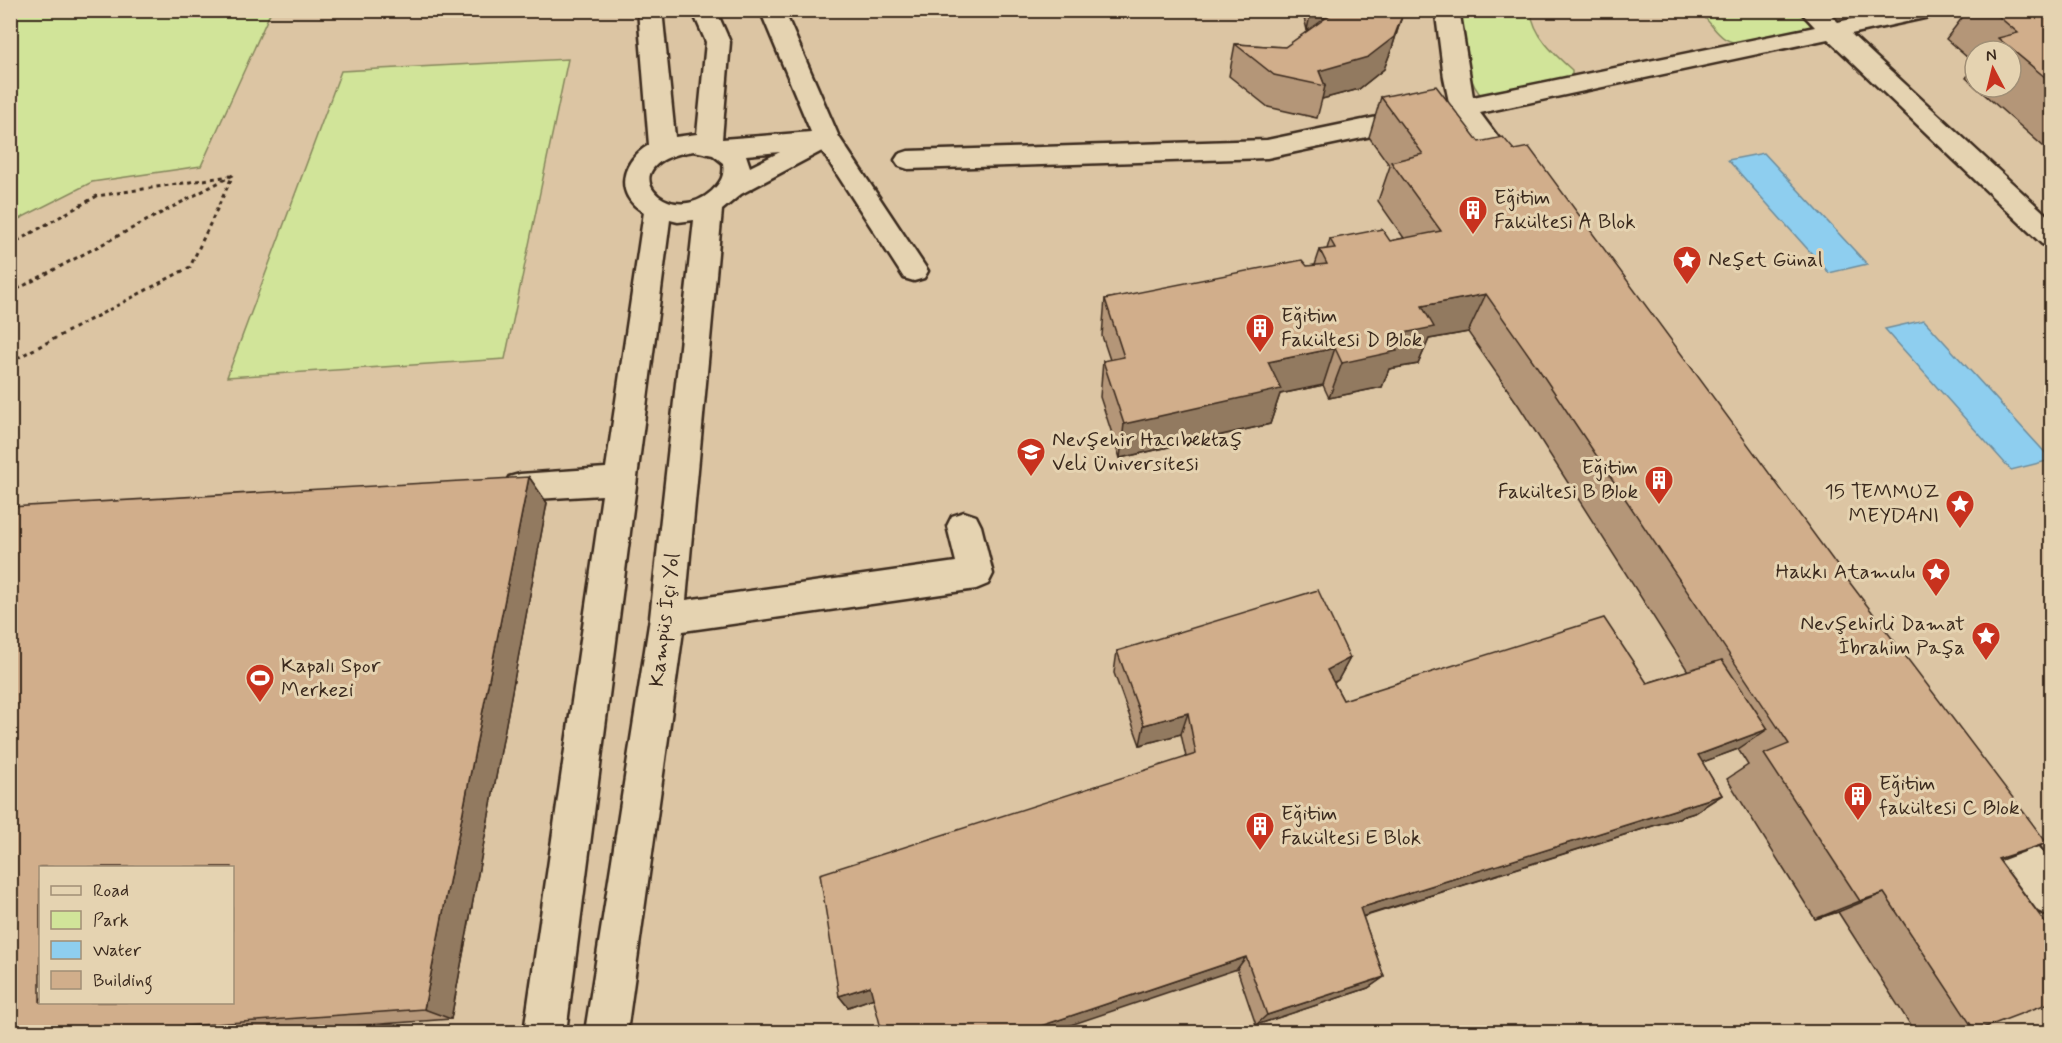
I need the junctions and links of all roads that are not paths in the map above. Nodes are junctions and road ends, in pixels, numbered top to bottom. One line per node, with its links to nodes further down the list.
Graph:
1 (650, 10): 11 (street)
2 (704, 10): 10 (street)
3 (772, 10): 9 (street)
4 (1450, 10): 8 (street)
5 (1811, 10): 7 (street)
6 (1930, 10): 7 (street)
7 (1833, 31): 8 (street); 16 (street)
8 (1463, 108): 12 (street); 14 (street)
9 (827, 138): 10 (street); 13 (street); 17 (street)
10 (716, 146): 11 (street); 13 (street)
11 (663, 150): 15 (street)
12 (908, 160)
13 (722, 196): 15 (street); 21 (street, Kampüs İçi Yol)
14 (1534, 203)
15 (658, 208): 18 (street)
16 (2052, 237)
17 (914, 271)
18 (620, 480): 19 (street); 24 (street)
19 (520, 487)
20 (964, 526): 21 (street)
21 (667, 618): 25 (street, Kampüs İçi Yol)
22 (1974, 792): 23 (street)
23 (2052, 897)
24 (545, 1032)
25 (606, 1032)

